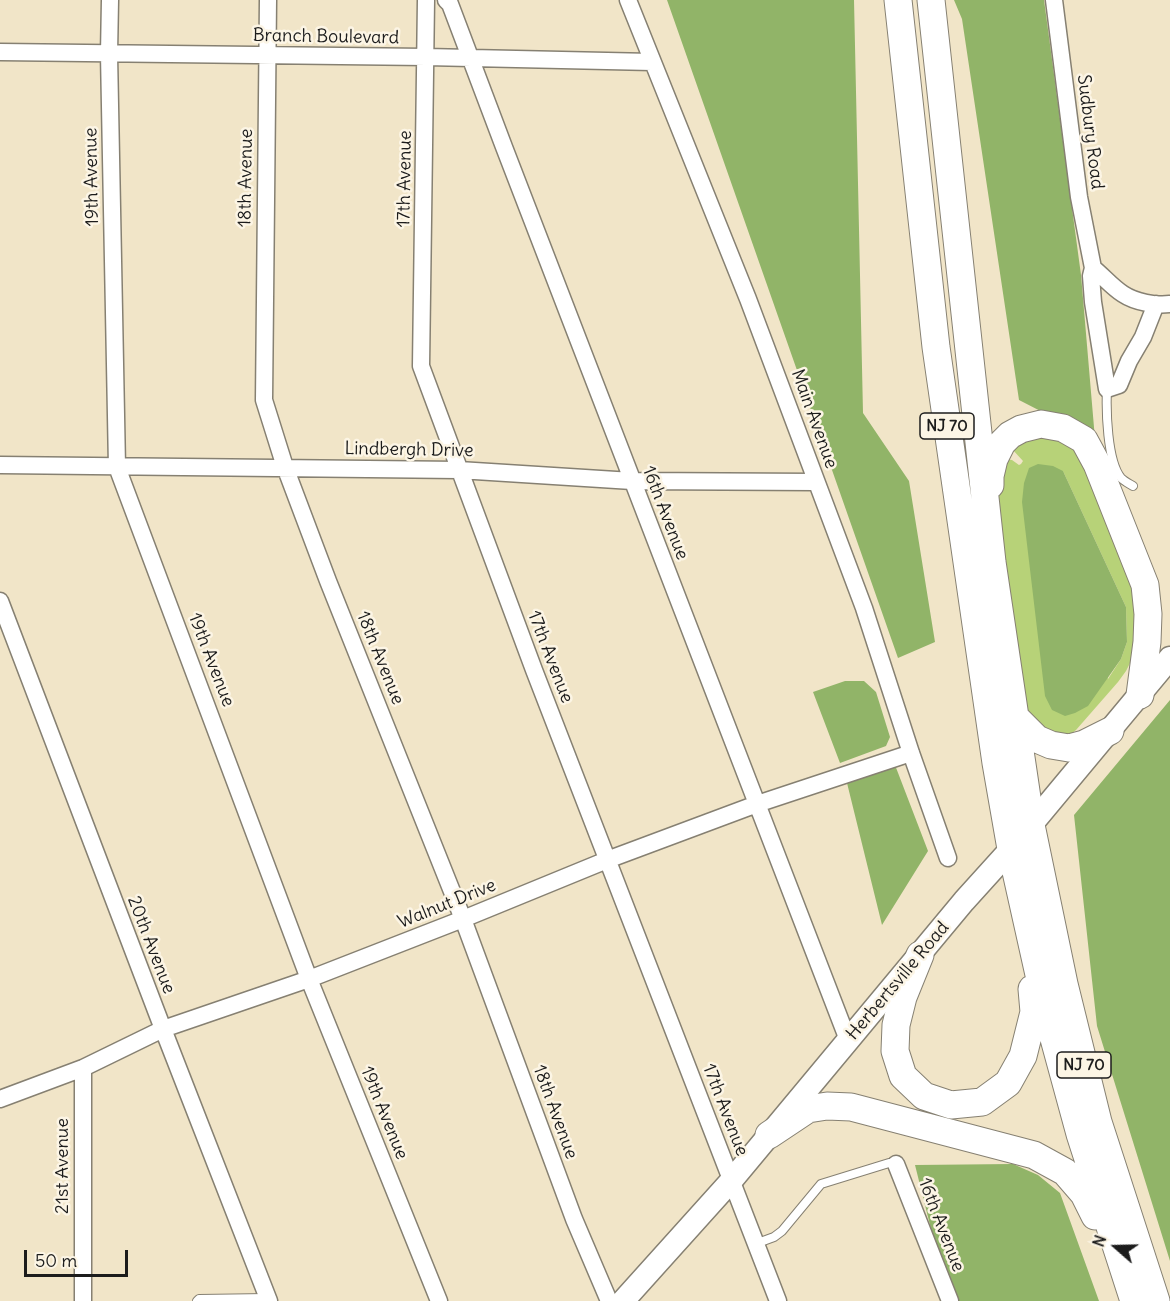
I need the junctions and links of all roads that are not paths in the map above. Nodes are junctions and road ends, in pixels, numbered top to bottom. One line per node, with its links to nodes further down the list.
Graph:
1 (110, 0): 10 (street, 19th Avenue)
2 (268, 0): 11 (street, 18th Avenue)
3 (426, 0): 12 (street, 17th Avenue)
4 (446, 0): 13 (street, 16th Avenue)
5 (628, 0): 14 (street, Main Avenue)
6 (898, 0): 34 (highway, NJ 70)
7 (931, 0): 25 (highway, NJ 70)
8 (1054, 0): 15 (street, Sudbury Road)
9 (0, 52): 10 (street, Branch Boulevard)
10 (109, 54): 11 (street, Branch Boulevard); 19 (street, 19th Avenue)
11 (267, 56): 12 (street, Branch Boulevard); 20 (street, 18th Avenue)
12 (426, 57): 13 (street, Branch Boulevard); 21 (street, 17th Avenue)
13 (470, 58): 14 (street, Branch Boulevard); 22 (street, 16th Avenue)
14 (652, 62): 23 (street, Main Avenue)
15 (1093, 268): 16 (street); 17 (street)
16 (1163, 304): 17 (street)
17 (1113, 387): 24 (lane)
18 (0, 465): 19 (street, Lindbergh Drive)
19 (117, 467): 20 (street, Lindbergh Drive); 40 (street, 19th Avenue)
20 (285, 467): 21 (street, Lindbergh Drive); 38 (street, 18th Avenue)
21 (459, 470): 22 (street, Lindbergh Drive); 36 (street, 17th Avenue)
22 (632, 481): 23 (street, Lindbergh Drive); 32 (street, 16th Avenue)
23 (816, 482): 31 (street, Main Avenue)
24 (1133, 486)
25 (992, 562): 28 (highway); 29 (highway, NJ 70)
26 (0, 601): 41 (street, 20th Avenue)
27 (1170, 658): 28 (main road, Herbertsville Road)
28 (1140, 695): 30 (main road, Herbertsville Road)
29 (1016, 717): 30 (highway); 33 (highway, NJ 70)
30 (1110, 731): 33 (main road, Herbertsville Road)
31 (911, 753): 32 (street, Walnut Drive); 35 (street, Main Avenue)
32 (757, 804): 36 (street, Walnut Drive); 42 (street, 16th Avenue)
33 (1031, 825): 34 (main road, Herbertsville Road); 58 (highway, NJ 70)
34 (1011, 849): 37 (highway, NJ 70); 39 (main road, Herbertsville Road)
35 (948, 858)
36 (607, 860): 38 (street, Walnut Drive); 47 (street, 17th Avenue)
37 (1021, 895): 39 (highway); 49 (highway, NJ 70)
38 (463, 919): 40 (street, Walnut Drive); 54 (street, 18th Avenue)
39 (920, 955): 42 (main road, Herbertsville Road)
40 (309, 979): 41 (street, Walnut Drive); 53 (street, 19th Avenue)
41 (163, 1029): 43 (street, Walnut Drive); 50 (street, 20th Avenue)
42 (848, 1040): 45 (main road, Herbertsville Road)
43 (83, 1068): 44 (street, Walnut Drive); 51 (street, 21st Avenue)
44 (0, 1100)
45 (769, 1135): 47 (main road, Herbertsville Road); 49 (highway)
46 (896, 1164): 48 (lane); 57 (street, 16th Avenue)
47 (731, 1181): 48 (street, 17th Avenue); 55 (main road, Herbertsville Road)
48 (755, 1244): 56 (street, 17th Avenue)
49 (1131, 1292)
50 (268, 1300): 52 (lane)
51 (83, 1301)
52 (197, 1301)
53 (439, 1301)
54 (609, 1301)
55 (623, 1301)
56 (778, 1301)
57 (950, 1301)
58 (1156, 1301)

